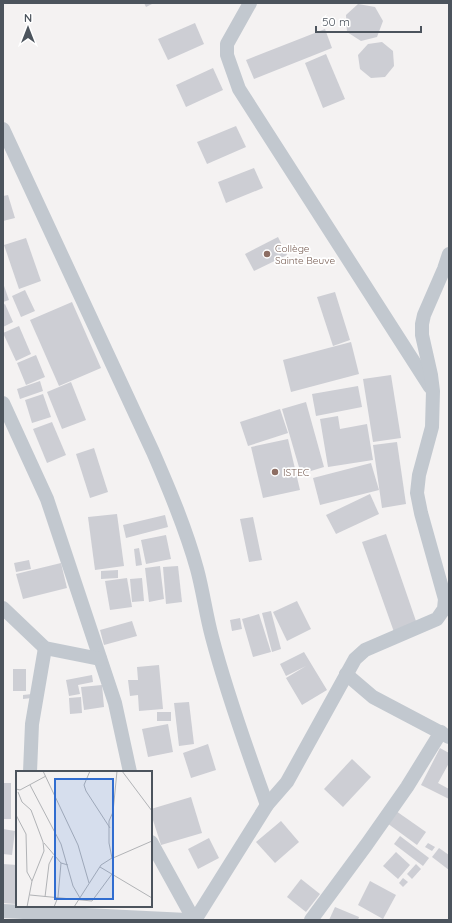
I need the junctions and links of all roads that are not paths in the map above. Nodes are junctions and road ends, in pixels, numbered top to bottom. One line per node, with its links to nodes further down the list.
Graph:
1 (250, 3): 4 (street)
2 (3, 129): 14 (street)
3 (449, 254): 4 (street)
4 (432, 391): 7 (street)
5 (3, 403): 9 (street)
6 (3, 608): 8 (street)
7 (446, 608): 10 (street)
8 (45, 648): 9 (street); 12 (street)
9 (100, 659): 13 (street)
10 (346, 674): 11 (street); 14 (street)
11 (445, 734): 20 (street)
12 (30, 771)
13 (130, 771)
14 (267, 805): 19 (street)
15 (152, 844): 19 (street)
16 (3, 911): 17 (street)
17 (22, 912): 18 (street)
18 (188, 920)
19 (194, 920)
20 (311, 920)

